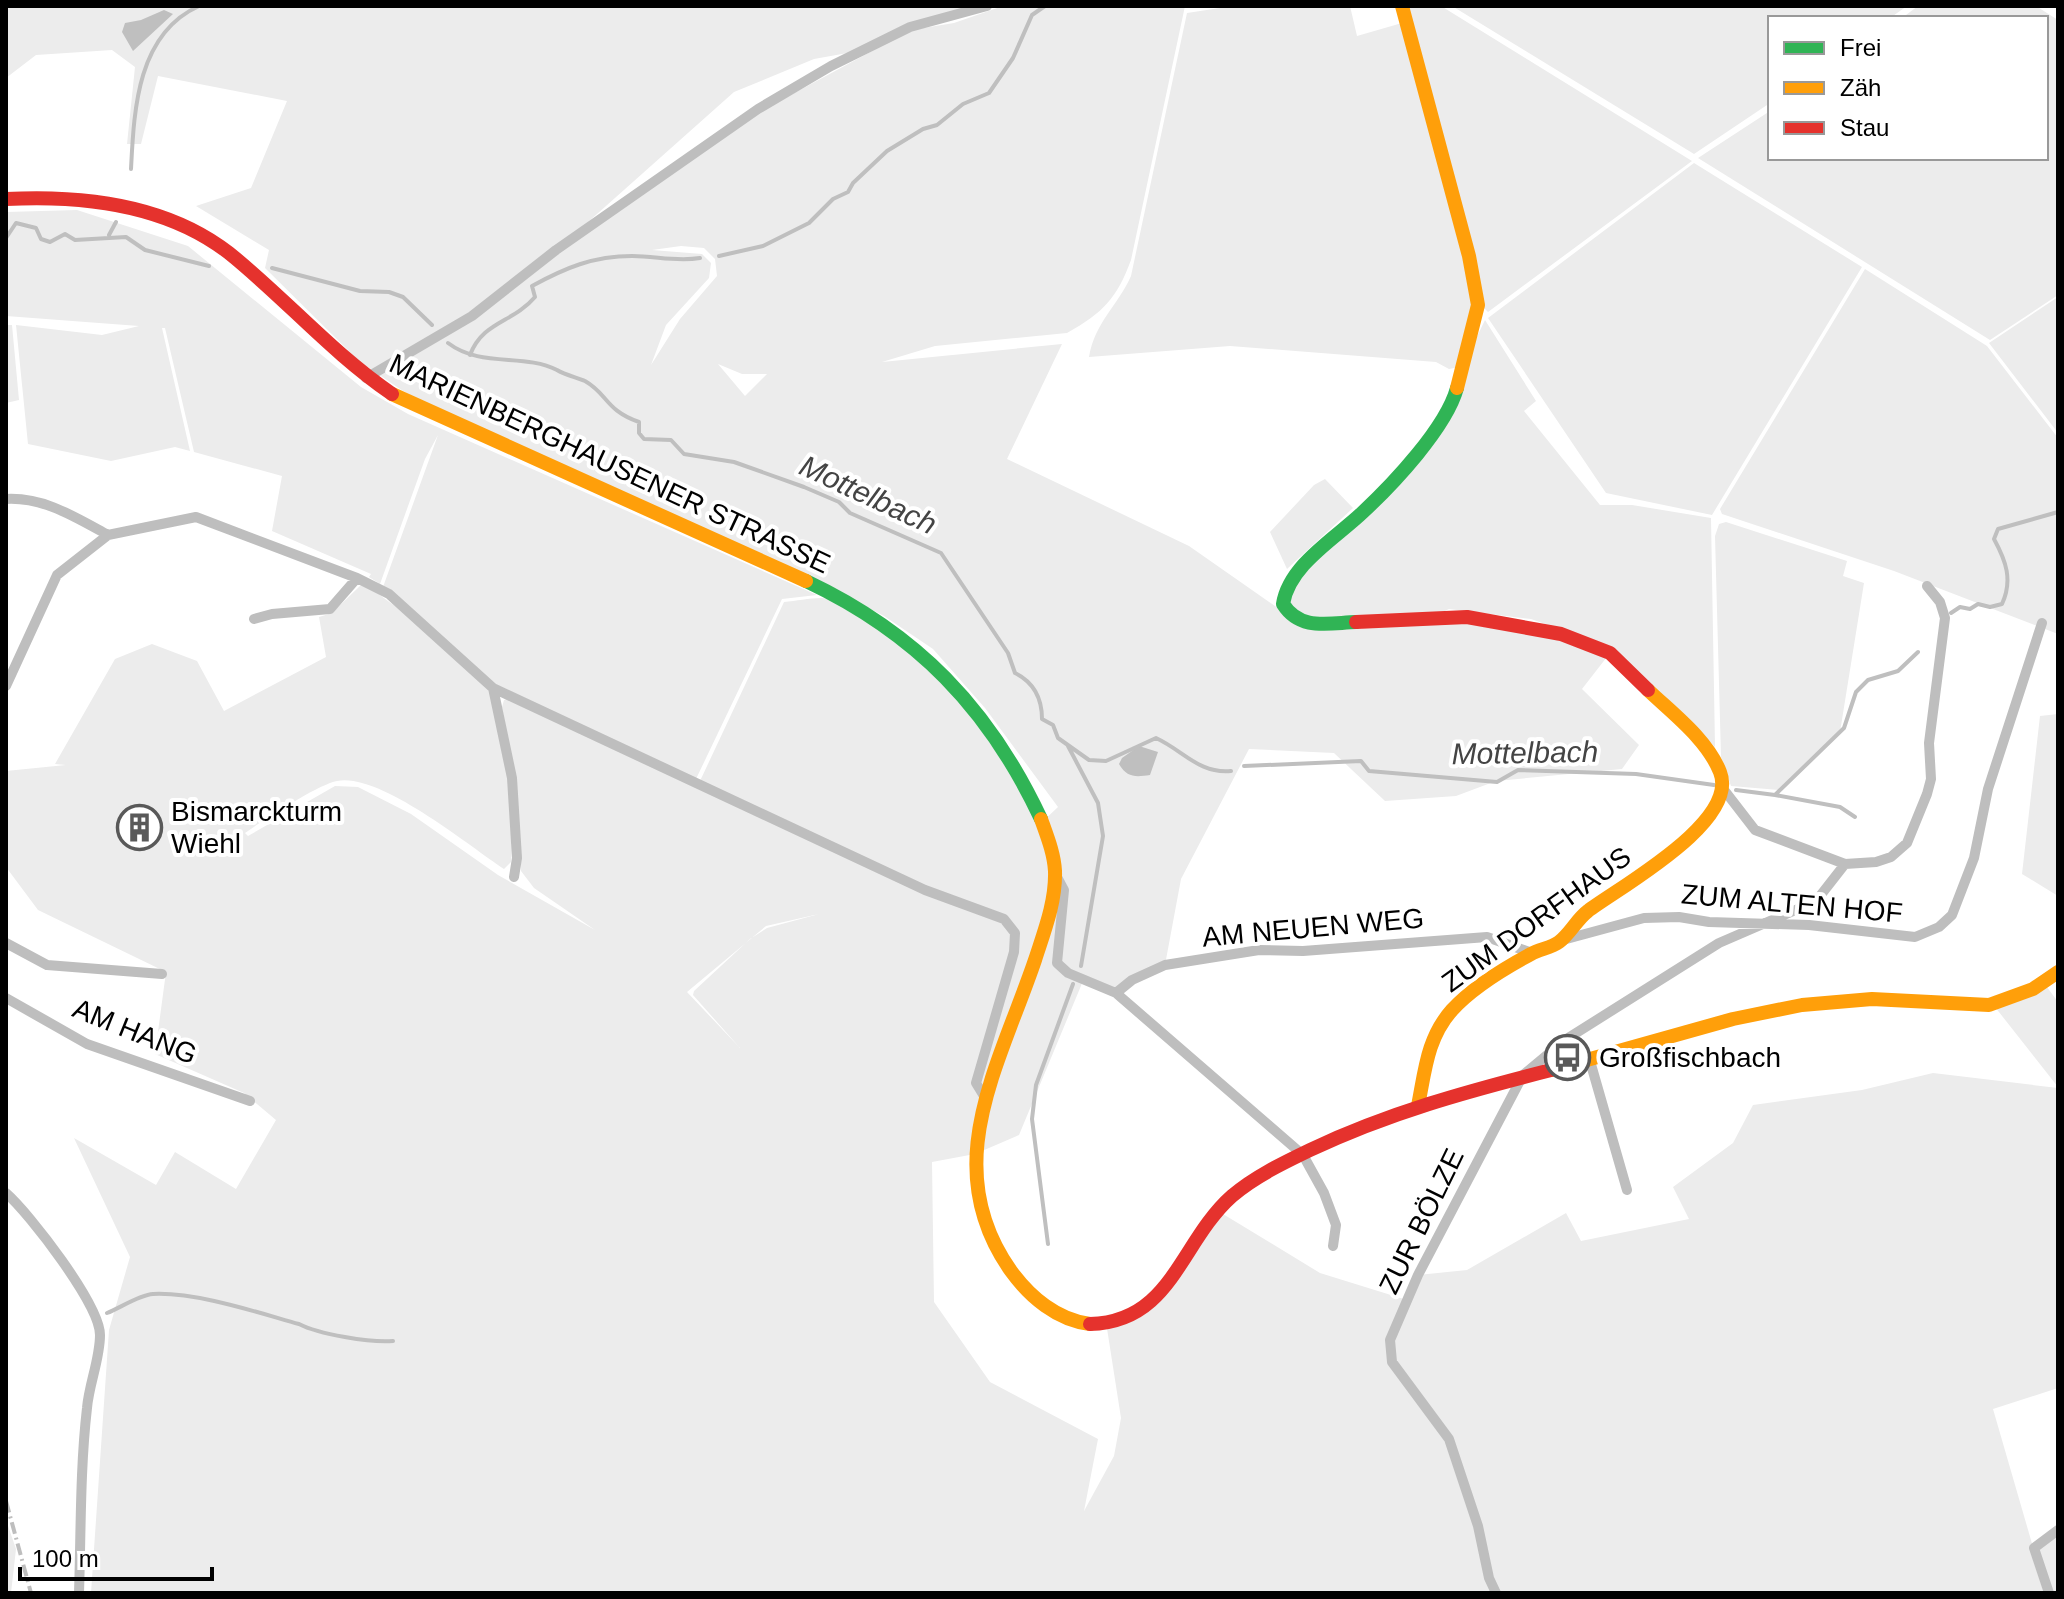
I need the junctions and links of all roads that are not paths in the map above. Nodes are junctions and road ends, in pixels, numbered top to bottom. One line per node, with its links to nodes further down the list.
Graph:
1 (987, 6): 4 (street)
2 (1402, 6): 13 (main road)
3 (6, 199): 4 (main road, MARIENBERGHAUSENER STRASSE)
4 (366, 378): 15 (main road, MARIENBERGHAUSENER STRASSE)
5 (6, 499): 6 (street)
6 (108, 535): 7 (street); 11 (street)
7 (357, 578): 9 (street); 12 (street)
8 (1927, 586): 14 (street)
9 (254, 619)
10 (2042, 623): 17 (street, ZUM ALTEN HOF)
11 (6, 686)
12 (493, 688): 16 (street); 28 (street)
13 (1721, 786): 14 (street); 18 (main road, ZUM DORFHAUS)
14 (1845, 864): 17 (street)
15 (1056, 874): 23 (street); 28 (main road)
16 (514, 877)
17 (1762, 923): 18 (street, ZUM ALTEN HOF); 26 (street)
18 (1559, 942): 20 (main road, ZUM DORFHAUS)
19 (6, 943): 22 (street)
20 (1532, 953): 23 (street, AM NEUEN WEG); 29 (main road, ZUM DORFHAUS)
21 (2058, 972): 25 (main road)
22 (162, 974)
23 (1116, 993): 30 (street)
24 (6, 998): 27 (street, AM HANG)
25 (1590, 1061): 26 (main road); 31 (street)
26 (1523, 1075): 29 (main road); 36 (street, ZUR BÖLZE)
27 (250, 1101)
28 (987, 1101): 30 (main road)
29 (1418, 1106): 30 (main road)
30 (1303, 1155): 33 (street)
31 (1627, 1190)
32 (6, 1193): 35 (street)
33 (1333, 1246)
34 (2058, 1530): 37 (street)
35 (79, 1593)
36 (1496, 1593)
37 (2049, 1593)

